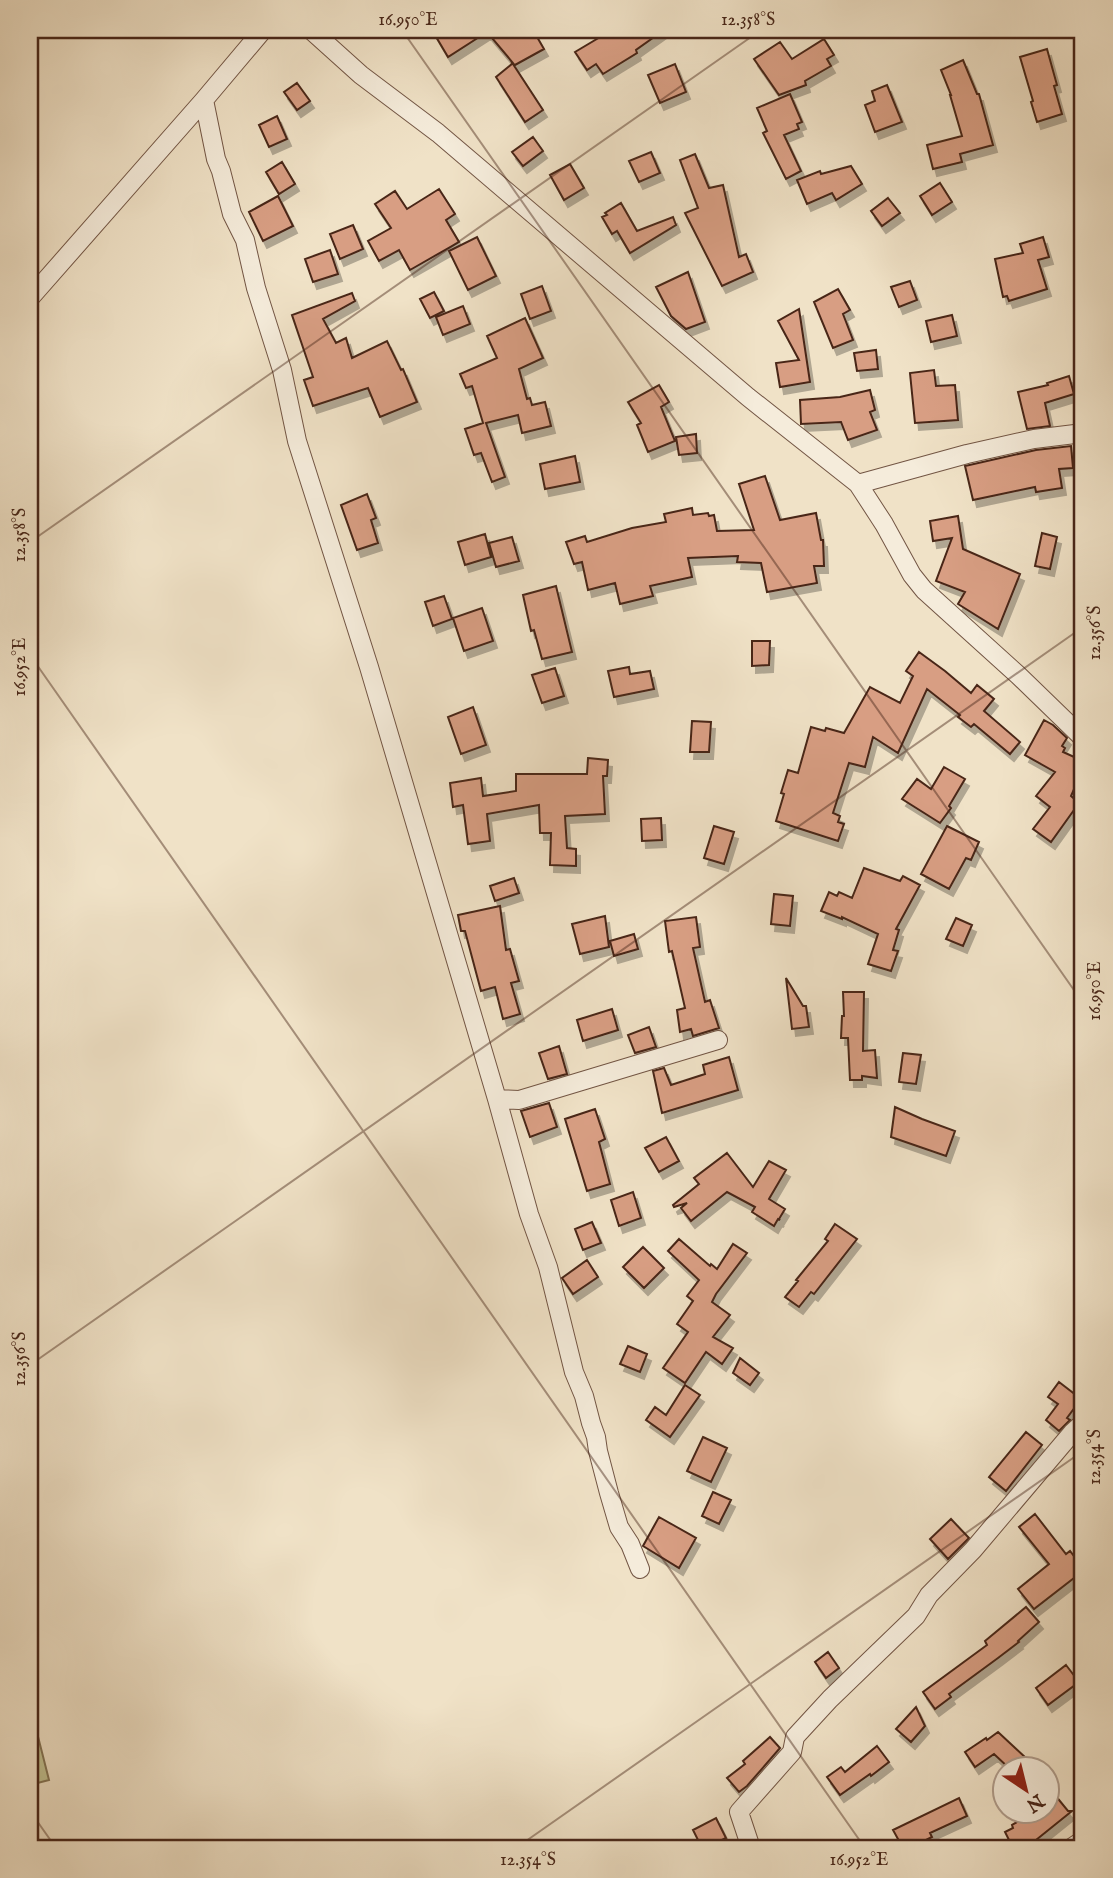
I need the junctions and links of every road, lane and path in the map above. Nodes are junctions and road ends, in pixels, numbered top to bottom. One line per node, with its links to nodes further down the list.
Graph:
1 (263, 30): 3 (street)
2 (311, 30): 6 (street)
3 (204, 100): 4 (street); 9 (street)
4 (30, 298)
5 (1083, 433): 6 (street)
6 (858, 484): 7 (street)
7 (1083, 738)
8 (718, 1040): 9 (street)
9 (497, 1099): 11 (street)
10 (1083, 1423): 13 (street)
11 (640, 1569)
12 (1083, 1840): 14 (street)
13 (751, 1848)
14 (1071, 1848)

